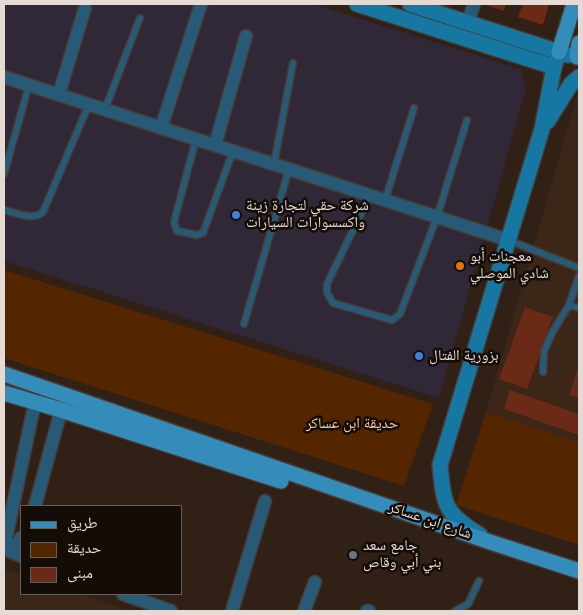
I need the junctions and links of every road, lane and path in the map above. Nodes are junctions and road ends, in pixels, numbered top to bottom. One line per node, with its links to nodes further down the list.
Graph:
1 (201, 4): 23 (street)
2 (357, 4): 14 (main road)
3 (410, 4): 6 (main road)
4 (474, 4): 9 (street)
5 (574, 4): 11 (main road)
6 (433, 7): 9 (main road)
7 (85, 8): 18 (street)
8 (140, 18): 21 (lane)
9 (468, 22): 11 (main road)
10 (246, 36): 26 (street)
11 (559, 52): 12 (main road); 14 (main road)
12 (578, 53)
13 (293, 63): 28 (lane)
14 (554, 67): 24 (main road)
15 (4, 77): 17 (street)
16 (579, 77): 24 (main road)
17 (29, 85): 18 (street); 30 (lane)
18 (58, 94): 19 (street)
19 (89, 104): 21 (street); 33 (lane)
20 (414, 108): 32 (lane)
21 (105, 109): 23 (street)
22 (467, 120): 34 (lane)
23 (161, 128): 25 (street)
24 (542, 129): 35 (main road)
25 (196, 139): 26 (street); 27 (lane)
26 (215, 145): 27 (street)
27 (233, 151): 28 (street)
28 (274, 164): 29 (street)
29 (289, 169): 31 (street); 40 (lane)
30 (4, 174)
31 (370, 196): 32 (street); 34 (lane)
32 (385, 200): 34 (street)
33 (4, 210)
34 (437, 217): 35 (street)
35 (508, 240): 36 (lane); 49 (main road)
36 (579, 268)
37 (579, 276): 38 (lane)
38 (569, 305): 39 (lane); 41 (lane)
39 (579, 308)
40 (244, 324)
41 (543, 372)
42 (4, 374): 49 (main road, شارع ابن عساكر)
43 (4, 393): 44 (main road, شارع ابن عساكر)
44 (35, 402): 45 (main road, شارع ابن عساكر); 50 (street)
45 (61, 410): 47 (street); 49 (main road, شارع ابن عساكر)
46 (265, 501): 56 (street)
47 (35, 505)
48 (20, 541): 50 (street)
49 (490, 542): 51 (main road)
50 (16, 554)
51 (579, 571)
52 (479, 581): 58 (lane)
53 (315, 582): 57 (street)
54 (126, 595): 55 (street)
55 (171, 611)
56 (232, 611)
57 (304, 611)
58 (456, 611)

